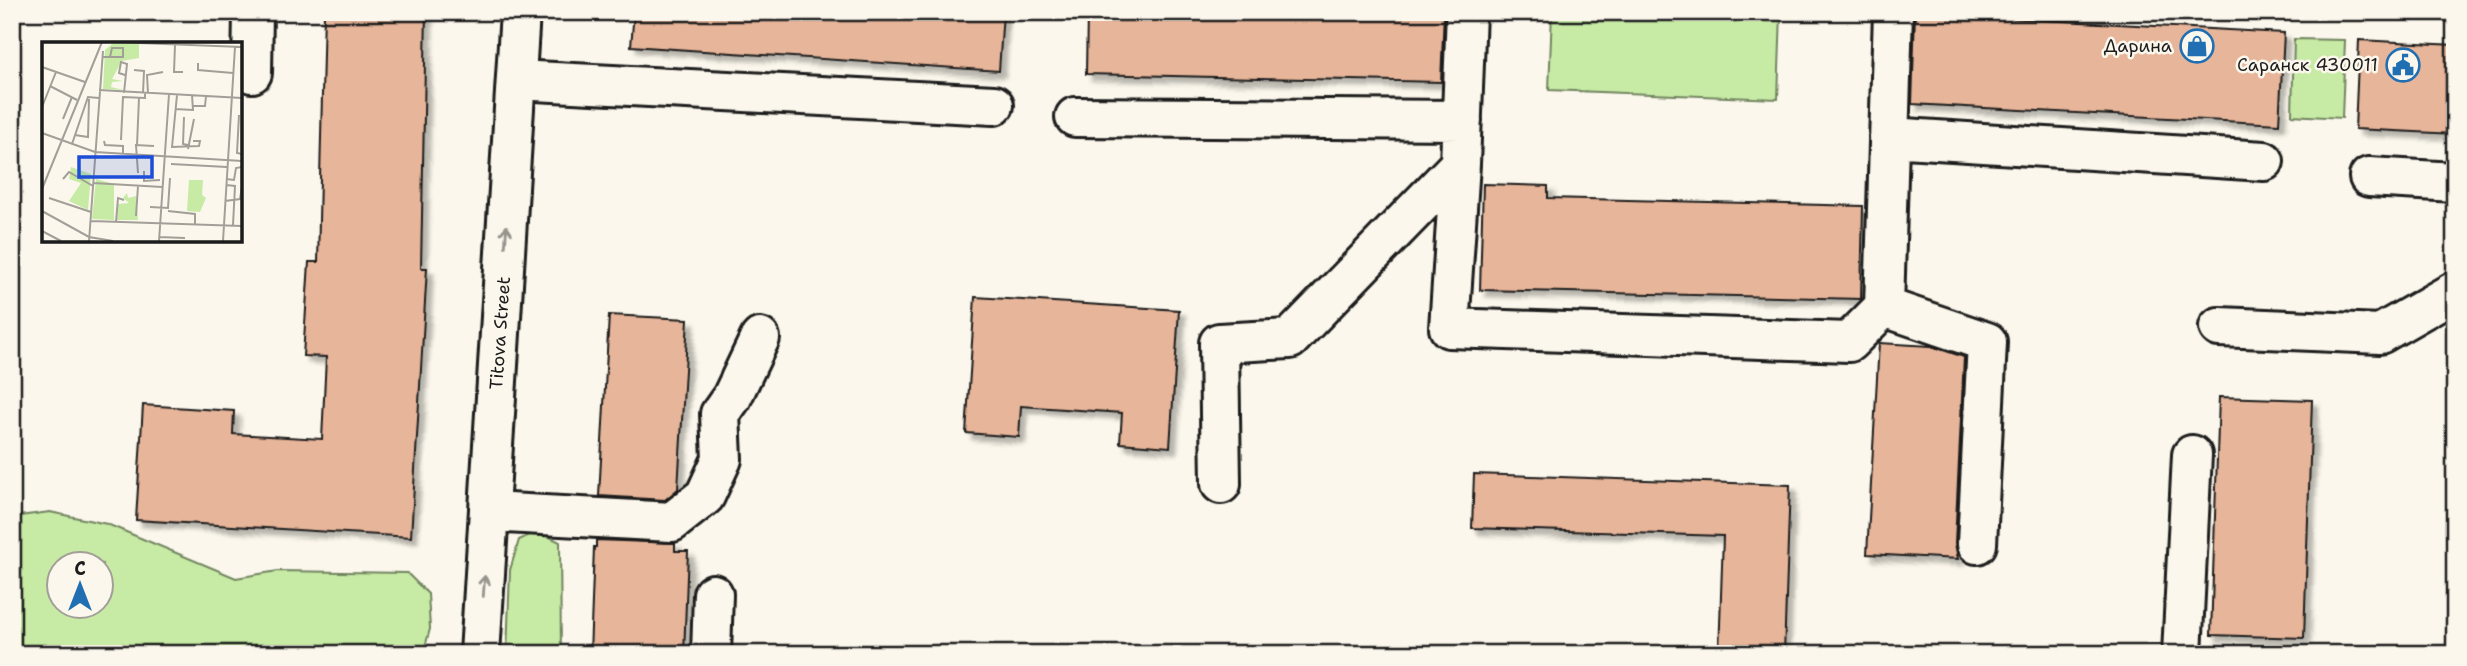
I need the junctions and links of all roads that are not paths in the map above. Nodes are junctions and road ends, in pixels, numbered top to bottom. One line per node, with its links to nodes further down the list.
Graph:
1 (253, 12): 5 (main road)
2 (520, 12): 6 (main road, Titova Street)
3 (1466, 12): 9 (main road)
4 (1893, 12): 10 (main road)
5 (252, 73)
6 (516, 80): 7 (main road); 21 (main road, Titova Street, one-way to 6)
7 (993, 105)
8 (1075, 117): 9 (main road)
9 (1462, 120): 12 (main road)
10 (1889, 137): 11 (main road); 16 (main road)
11 (2264, 161)
12 (1460, 164): 16 (main road); 20 (main road)
13 (2369, 177): 14 (main road)
14 (2455, 182)
15 (2455, 291): 17 (main road)
16 (1884, 307): 22 (main road)
17 (2219, 327)
18 (760, 338): 21 (main road)
19 (2192, 455): 26 (main road)
20 (1221, 484)
21 (489, 512): 24 (main road, Titova Street, one-way to 21)
22 (1977, 544)
23 (713, 594): 25 (main road)
24 (480, 654)
25 (711, 654)
26 (2182, 654)

